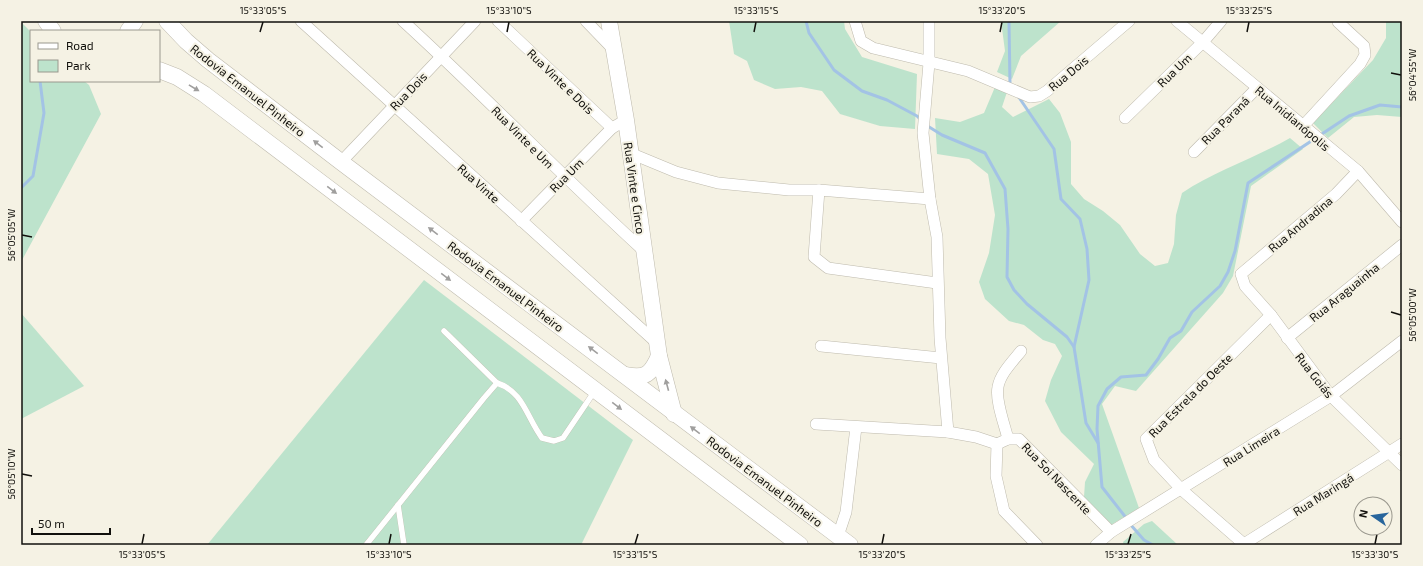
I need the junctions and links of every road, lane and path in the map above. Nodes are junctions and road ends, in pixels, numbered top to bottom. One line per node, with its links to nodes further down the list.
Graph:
1 (46, 21): 16 (main road)
2 (135, 21): 17 (main road)
3 (167, 21): 31 (main road, Rodovia Emanuel Pinheiro, one-way to 3)
4 (301, 21): 24 (street, Rua Vinte)
5 (402, 21): 20 (street, Rua Vinte e Um)
6 (475, 21): 20 (street, Rua Dois)
7 (498, 21): 28 (street, Rua Vinte e Dois)
8 (586, 21): 19 (street)
9 (610, 21): 19 (main road, Rua Vinte e Cinco)
10 (855, 21): 21 (street, Rua Dois)
11 (929, 21): 21 (street)
12 (1129, 21): 21 (street, Rua Dois)
13 (1178, 21): 18 (street, Rua Inidianópolis)
14 (1221, 21): 18 (street, Rua Um)
15 (1338, 22): 27 (street)
16 (52, 30)
17 (129, 30)
18 (1203, 42): 23 (street, Rua Inidianópolis); 25 (street, Rua Um)
19 (614, 50): 26 (main road, Rua Vinte e Cinco)
20 (441, 56): 24 (street, Rua Dois); 33 (street, Rua Vinte e Um)
21 (929, 63): 35 (street)
22 (160, 70): 52 (main road, one-way to 52)
23 (1257, 88): 27 (street, Rua Inidianópolis); 29 (street, Rua Paraná)
24 (394, 106): 31 (street, Rua Dois); 36 (street, Rua Vinte)
25 (1125, 118)
26 (626, 120): 28 (street); 30 (main road, Rua Vinte e Cinco)
27 (1302, 126): 32 (street, Rua Inidianópolis)
28 (612, 128): 33 (street, Rua Um)
29 (1194, 152)
30 (630, 153): 34 (street); 39 (main road, Rua Vinte e Cinco)
31 (341, 162): 50 (main road, Rodovia Emanuel Pinheiro, one-way to 31)
32 (1358, 172): 37 (street, Rua Inidianópolis); 40 (street, Rua Andradina)
33 (564, 178): 36 (street, Rua Um); 39 (street, Rua Vinte e Um)
34 (819, 190): 35 (street); 41 (street)
35 (930, 199): 41 (street)
36 (520, 221): 47 (street, Rua Vinte)
37 (1402, 222)
38 (1402, 245): 44 (street, Rua Araguainha)
39 (644, 252): 47 (main road, Rua Vinte e Cinco)
40 (1241, 274): 42 (street, Rua Goiás)
41 (937, 283): 49 (street)
42 (1271, 315): 44 (street, Rua Goiás); 63 (street, Rua Estrela do Oeste)
43 (444, 331): 51 (lane)
44 (1286, 338): 53 (street, Rua Goiás)
45 (1402, 341): 53 (street, Rua Limeira)
46 (821, 346): 49 (street)
47 (658, 350): 50 (main road); 54 (main road, Rua Vinte e Cinco, one-way to 47)
48 (1021, 351): 58 (street)
49 (941, 358): 57 (street)
50 (626, 375): 54 (main road, Rodovia Emanuel Pinheiro)
51 (497, 384): 52 (lane); 64 (lane)
52 (596, 390): 69 (main road, one-way to 69)
53 (1331, 396): 61 (street, Rua Goiás); 63 (street, Rua Limeira)
54 (674, 414): 66 (main road, Rodovia Emanuel Pinheiro, one-way to 54)
55 (816, 424): 56 (street)
56 (856, 427): 57 (street); 66 (street)
57 (948, 432): 59 (street)
58 (1008, 439): 59 (street, Rua Soi Nascente); 65 (street, Rua Soi Nascente)
59 (997, 444): 70 (street)
60 (1402, 444): 61 (street, Rua Maringá)
61 (1390, 452): 62 (street, Rua Goiás); 72 (street, Rua Maringá)
62 (1402, 465)
63 (1182, 490): 65 (street, Rua Limeira); 72 (street, Rua Estrela do Oeste)
64 (398, 505): 67 (lane); 68 (lane)
65 (1111, 532): 71 (street, Rua Limeira)
66 (844, 540)
67 (366, 545)
68 (404, 545)
69 (800, 545)
70 (1037, 545)
71 (1096, 545)
72 (1245, 545)

